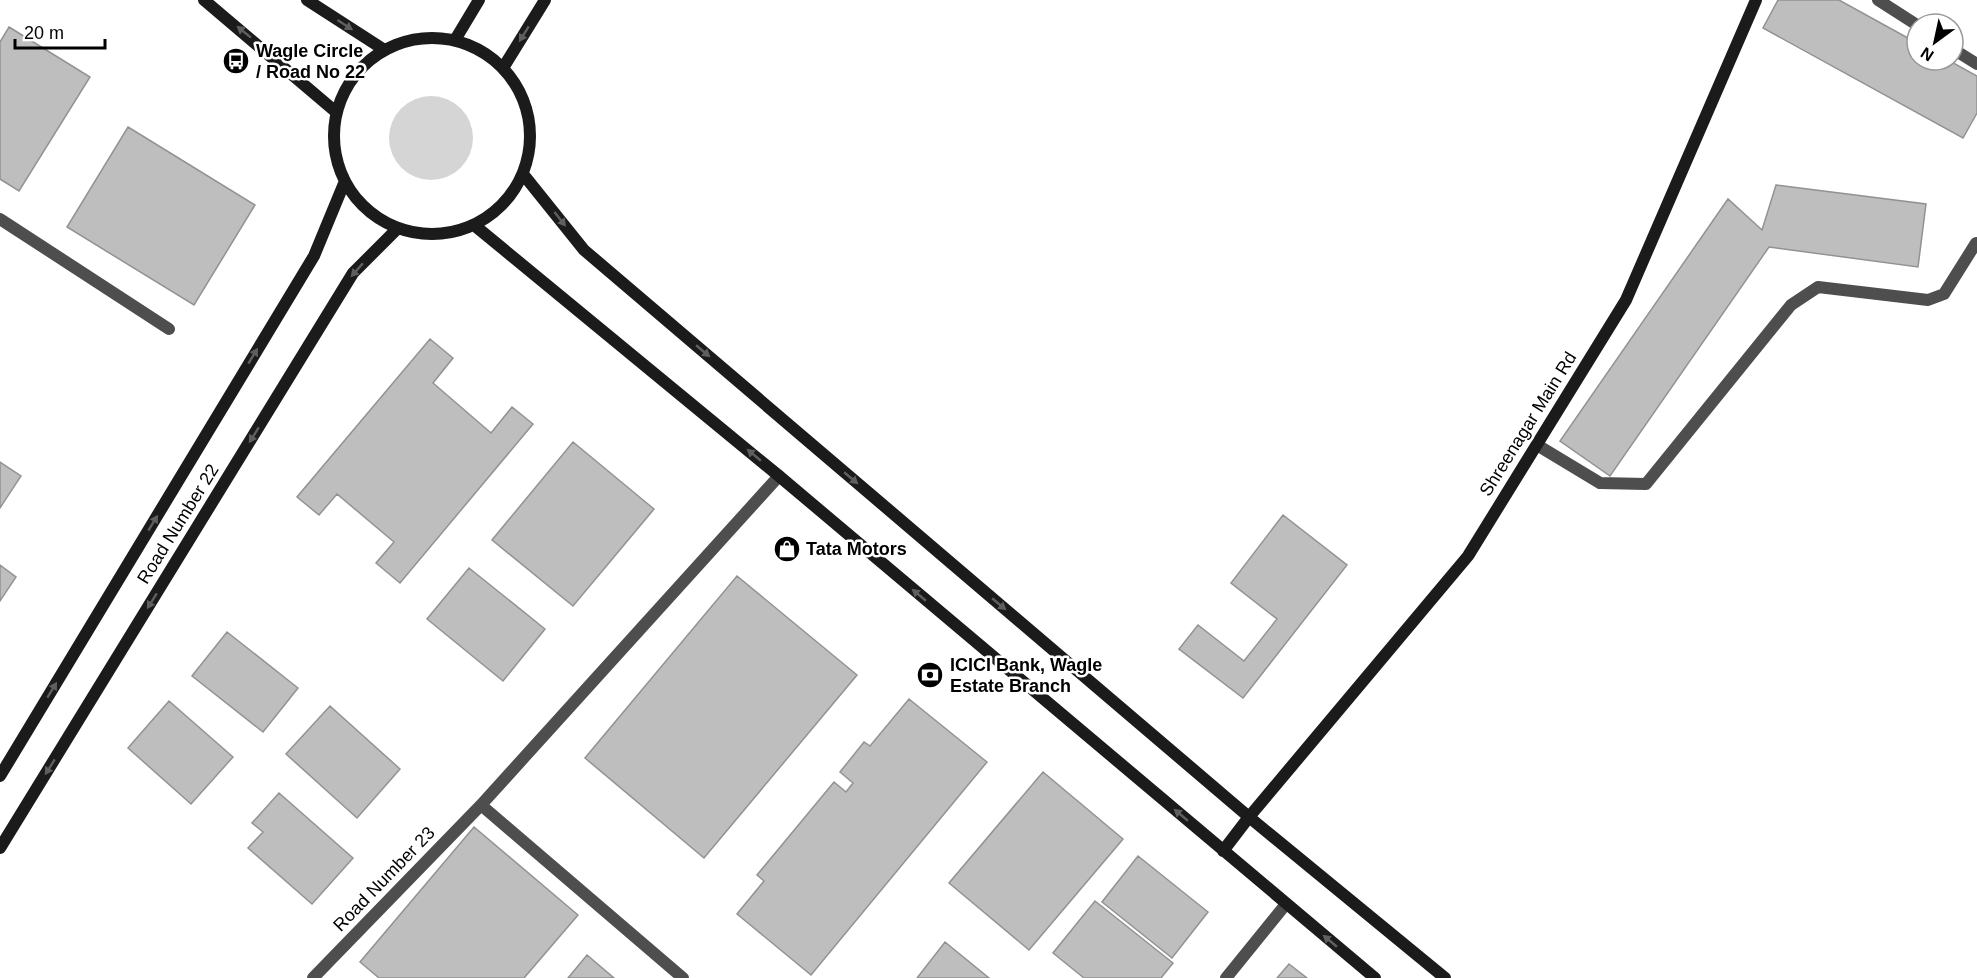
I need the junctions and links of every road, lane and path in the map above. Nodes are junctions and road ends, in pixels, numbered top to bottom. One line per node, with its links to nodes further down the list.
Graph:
1 (204, 0): 11 (street, one-way to 1)
2 (307, 0): 9 (street, one-way to 9)
3 (479, 0): 8 (street)
4 (545, 0): 10 (street, one-way to 10)
5 (1756, 0): 19 (street, Shreenagar Main Rd)
6 (1878, 0): 7 (street)
7 (1905, 18)
8 (455, 40): 9 (street); 10 (street)
9 (383, 50): 11 (street)
10 (503, 68): 12 (street)
11 (336, 112): 13 (street)
12 (523, 174): 15 (street); 23 (street, one-way to 23)
13 (345, 181): 16 (street); 21 (street, Road Number 22, one-way to 13)
14 (0, 219): 18 (street)
15 (474, 225): 16 (street); 20 (street, one-way to 15)
16 (398, 228): 24 (street, Road Number 22, one-way to 24)
17 (1976, 243): 19 (street)
18 (169, 329)
19 (1537, 445): 23 (street, Shreenagar Main Rd)
20 (779, 476): 22 (street, Road Number 23); 25 (street, one-way to 20)
21 (0, 776)
22 (481, 805): 27 (street, Road Number 23); 28 (street)
23 (1249, 817): 25 (street, Shreenagar Main Rd); 31 (street)
24 (0, 848)
25 (1223, 851): 26 (street)
26 (1286, 904): 29 (street); 30 (street, one-way to 26)
27 (313, 978)
28 (682, 978)
29 (1226, 978)
30 (1375, 978)
31 (1445, 978)

